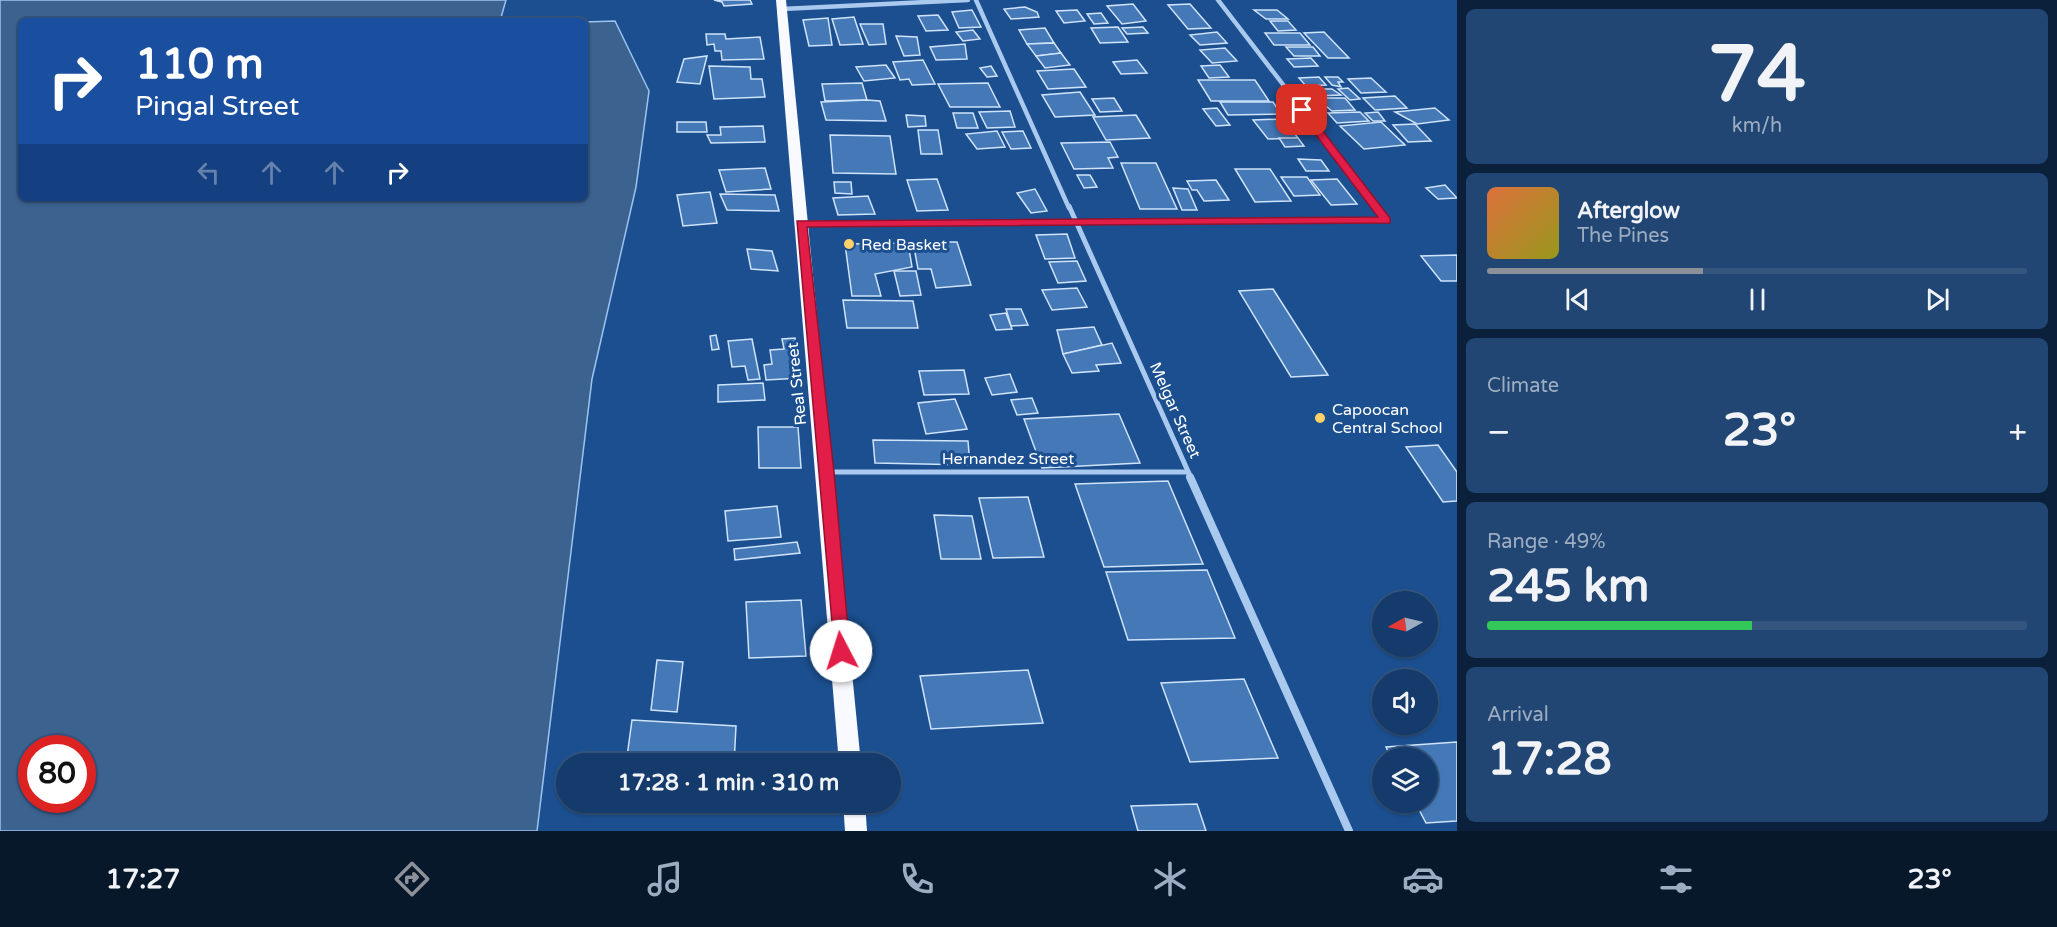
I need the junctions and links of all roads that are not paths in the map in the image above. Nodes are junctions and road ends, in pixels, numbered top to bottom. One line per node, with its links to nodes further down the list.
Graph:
1 (969, 0): 4 (street)
2 (976, 0): 5 (street, Melgar Street)
3 (1218, 0): 5 (street)
4 (782, 5): 6 (highway, Real Street)
5 (1077, 222): 6 (street); 8 (street, Melgar Street)
6 (801, 223): 7 (highway, Real Street)
7 (827, 472): 8 (street, Hernandez Street); 9 (highway, Real Street)
8 (1188, 472): 12 (street, Melgar Street)
9 (849, 753)
10 (855, 813): 11 (highway)
11 (856, 831)
12 (1349, 831)

